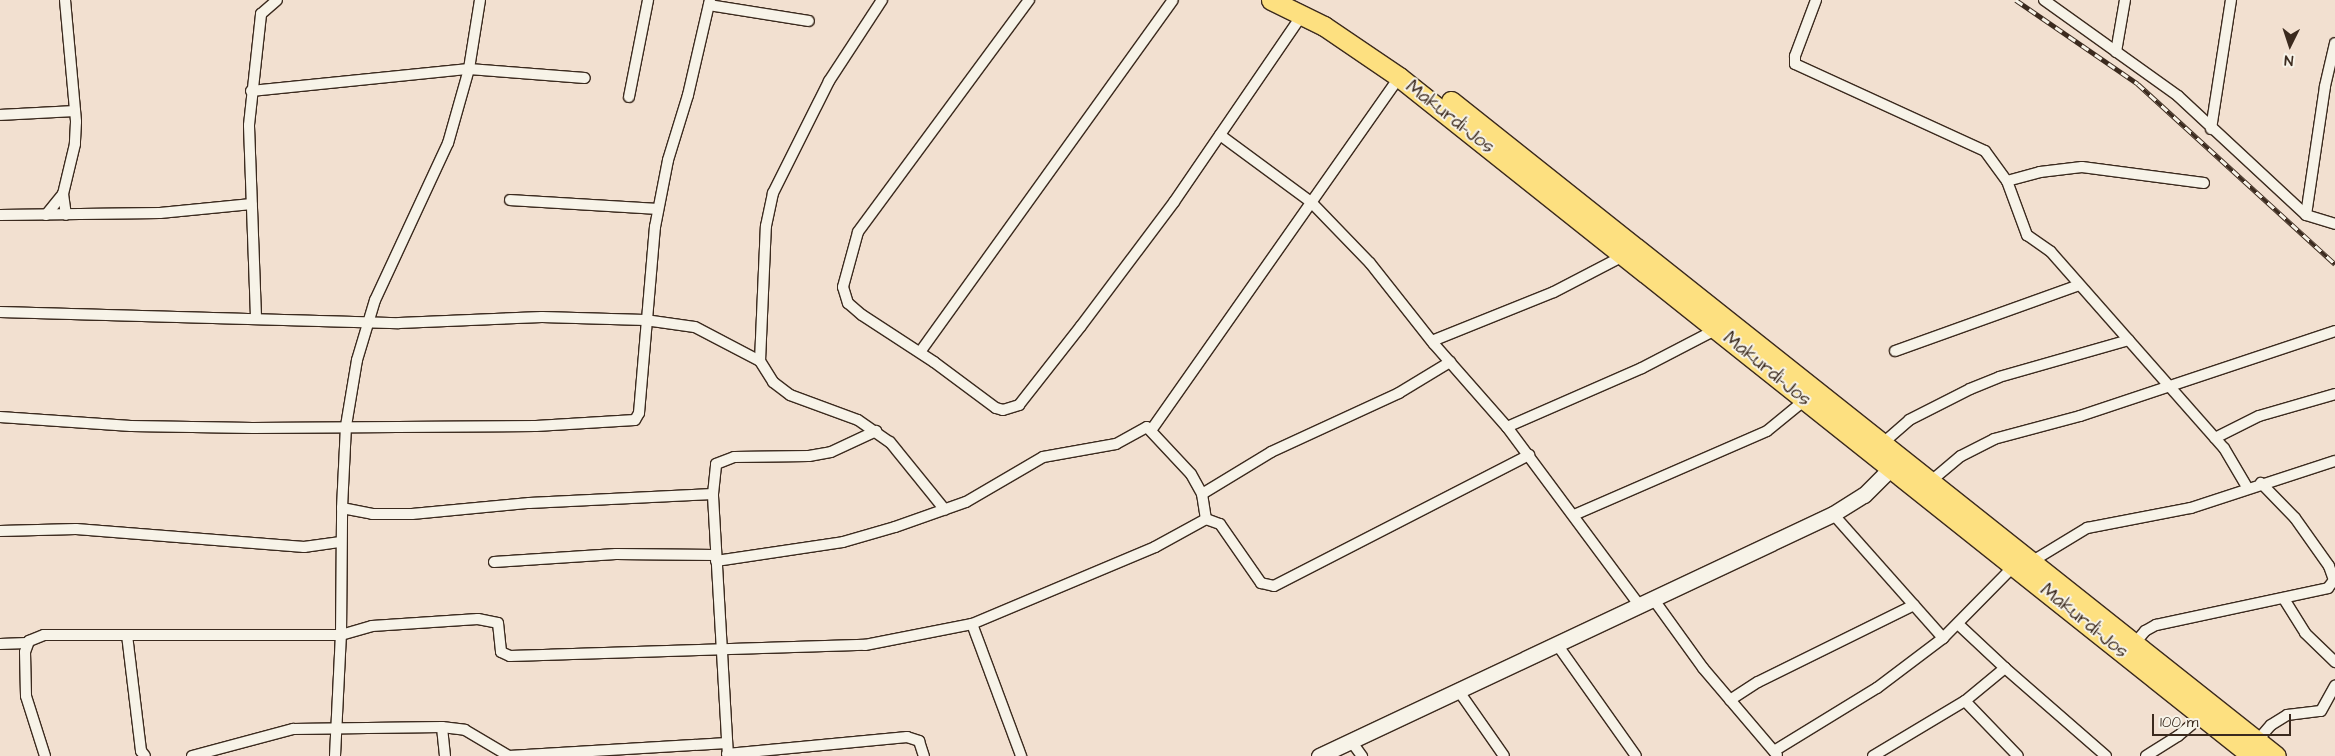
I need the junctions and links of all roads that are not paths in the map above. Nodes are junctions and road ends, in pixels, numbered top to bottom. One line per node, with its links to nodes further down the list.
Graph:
1 (65, 0): 23 (street)
2 (277, 0): 21 (street)
3 (480, 0): 18 (street)
4 (648, 0): 22 (street)
5 (882, 0): 51 (street)
6 (1029, 0): 50 (street)
7 (1173, 0): 50 (street)
8 (1270, 0): 14 (highway, Makurdi-Jos)
9 (1816, 0): 27 (street)
10 (2044, 0): 17 (street)
11 (2125, 0): 17 (street)
12 (2230, 0): 25 (street)
13 (709, 3): 15 (street); 33 (street)
14 (1301, 7): 19 (highway, Makurdi-Jos); 26 (street); 64 (highway, Makurdi-Jos)
15 (809, 21)
16 (2335, 43): 37 (street)
17 (2116, 52): 25 (street)
18 (469, 69): 20 (street); 21 (street); 44 (street)
19 (1399, 76): 31 (street); 39 (highway, Makurdi-Jos)
20 (585, 78)
21 (251, 91): 32 (street)
22 (629, 97)
23 (75, 111): 24 (street); 29 (street)
24 (0, 115)
25 (2211, 129): 37 (street)
26 (1220, 135): 31 (street); 50 (street)
27 (2007, 181): 28 (street); 40 (street)
28 (2204, 183)
29 (63, 194): 35 (street); 36 (street)
30 (510, 200): 33 (street)
31 (1311, 202): 48 (street); 60 (street)
32 (252, 204): 36 (street); 42 (street)
33 (658, 209): 43 (street)
34 (0, 215): 35 (street)
35 (46, 215): 36 (street)
36 (66, 215)
37 (2306, 215): 38 (street)
38 (2335, 224)
39 (1625, 255): 45 (highway, Makurdi-Jos); 48 (street)
40 (2079, 284): 47 (street); 49 (street)
41 (0, 312): 42 (street)
42 (256, 318): 44 (street)
43 (644, 320): 44 (street); 51 (street); 58 (street)
44 (368, 322): 58 (street)
45 (1717, 328): 55 (highway, Makurdi-Jos); 59 (street)
46 (2335, 331): 53 (street)
47 (2129, 340): 53 (street); 64 (street)
48 (1432, 341): 52 (street)
49 (1896, 350)
50 (920, 352)
51 (760, 361): 57 (street)
52 (1450, 362): 59 (street); 72 (street)
53 (2169, 387): 62 (street); 68 (street)
54 (2335, 394): 62 (street)
55 (1806, 399): 67 (highway, Makurdi-Jos); 76 (street)
56 (0, 417): 58 (street)
57 (858, 420): 61 (street); 63 (street)
58 (346, 426): 73 (street)
59 (1507, 427): 65 (street)
60 (1152, 429): 72 (street); 74 (street)
61 (876, 431): 63 (street); 74 (street)
62 (2215, 438): 70 (street)
63 (853, 440): 71 (street)
64 (1883, 443): 67 (highway, Makurdi-Jos)
65 (1528, 455): 76 (street); 77 (street)
66 (2335, 461): 69 (street)
67 (1896, 463): 68 (highway, Makurdi-Jos); 75 (street); 82 (highway, Makurdi-Jos)
68 (1931, 481): 82 (highway, Makurdi-Jos)
69 (2261, 484): 70 (street); 83 (street)
70 (2247, 487): 82 (street)
71 (713, 494): 73 (street); 80 (street)
72 (1202, 494): 77 (street)
73 (342, 508): 79 (street)
74 (945, 510): 80 (street)
75 (1833, 514): 84 (street); 85 (street)
76 (1574, 516): 86 (street)
77 (1206, 519): 87 (street)
78 (0, 532): 79 (street)
79 (341, 542): 90 (street)
80 (716, 558): 81 (street); 96 (street)
81 (494, 562)
82 (2023, 564): 88 (street); 94 (highway, Makurdi-Jos); 103 (highway, Makurdi-Jos)
83 (2284, 598): 94 (street); 97 (street)
84 (1654, 600): 86 (street); 101 (street)
85 (1914, 604): 91 (street); 101 (street)
86 (1640, 606): 93 (street)
87 (972, 624): 96 (street); 117 (street)
88 (1958, 624): 91 (street); 98 (street)
89 (127, 635): 90 (street); 92 (street); 111 (street)
90 (341, 635): 96 (street); 105 (street)
91 (1943, 638): 109 (street)
92 (27, 643): 95 (street); 110 (street)
93 (1556, 643): 100 (street); 121 (street)
94 (2135, 643): 107 (highway, Makurdi-Jos)
95 (0, 644)
96 (720, 648): 108 (street)
97 (2335, 662)
98 (2005, 668): 102 (street); 124 (street)
99 (2335, 686): 107 (street)
100 (1458, 690): 106 (street); 120 (street)
101 (1730, 700): 109 (street)
102 (1965, 701): 122 (street); 123 (street)
103 (2202, 716): 107 (highway, Makurdi-Jos); 125 (street)
104 (442, 727): 105 (street); 108 (street); 115 (street)
105 (337, 728): 113 (street); 114 (street)
106 (1351, 741): 118 (street); 119 (street)
107 (2254, 748): 126 (highway, Makurdi-Jos)
108 (727, 751): 116 (street)
109 (1776, 754)
110 (45, 756)
111 (145, 756)
112 (192, 756): 113 (street)
113 (199, 756)
114 (335, 756)
115 (445, 756)
116 (924, 756)
117 (1021, 756)
118 (1319, 756)
119 (1362, 756)
120 (1504, 756)
121 (1636, 756)
122 (1873, 756)
123 (2018, 756)
124 (2106, 756)
125 (2146, 756)
126 (2276, 756)

